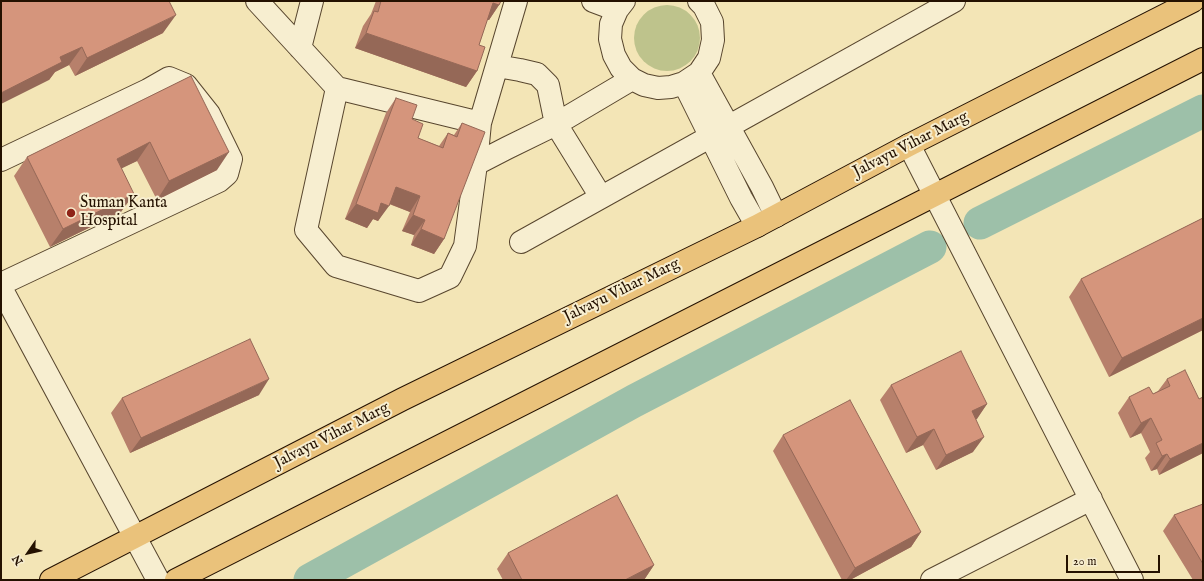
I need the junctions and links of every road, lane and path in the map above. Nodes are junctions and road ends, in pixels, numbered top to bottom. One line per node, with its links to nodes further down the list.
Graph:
1 (257, 1): 9 (street)
2 (312, 1): 9 (street)
3 (516, 1): 11 (street)
4 (593, 1): 8 (street)
5 (954, 1): 17 (street)
6 (1193, 1): 19 (main road, Jalvayu Vihar Marg)
7 (706, 3): 12 (street)
8 (620, 6): 13 (street)
9 (300, 48): 14 (street)
10 (1203, 59): 22 (main road)
11 (497, 66): 15 (street); 16 (street)
12 (691, 78): 13 (street); 17 (street); 18 (street)
13 (632, 79): 16 (street)
14 (337, 88): 15 (street); 21 (street)
15 (480, 123): 21 (street)
16 (556, 124): 21 (street); 23 (street)
17 (729, 126): 18 (street); 24 (street)
18 (710, 136): 23 (street); 25 (street)
19 (909, 145): 22 (street); 24 (main road, Jalvayu Vihar Marg)
20 (1, 160): 27 (street)
21 (476, 164)
22 (935, 195): 29 (street); 33 (main road)
23 (600, 197): 26 (street)
24 (776, 216): 25 (main road, Jalvayu Vihar Marg)
25 (757, 226): 30 (main road, Jalvayu Vihar Marg)
26 (521, 242)
27 (1, 284)
28 (1, 288): 30 (street)
29 (1091, 499): 34 (street); 35 (street)
30 (135, 537): 31 (main road, Jalvayu Vihar Marg); 32 (street)
31 (51, 580)
32 (158, 580)
33 (176, 580)
34 (932, 580)
35 (1132, 580)

